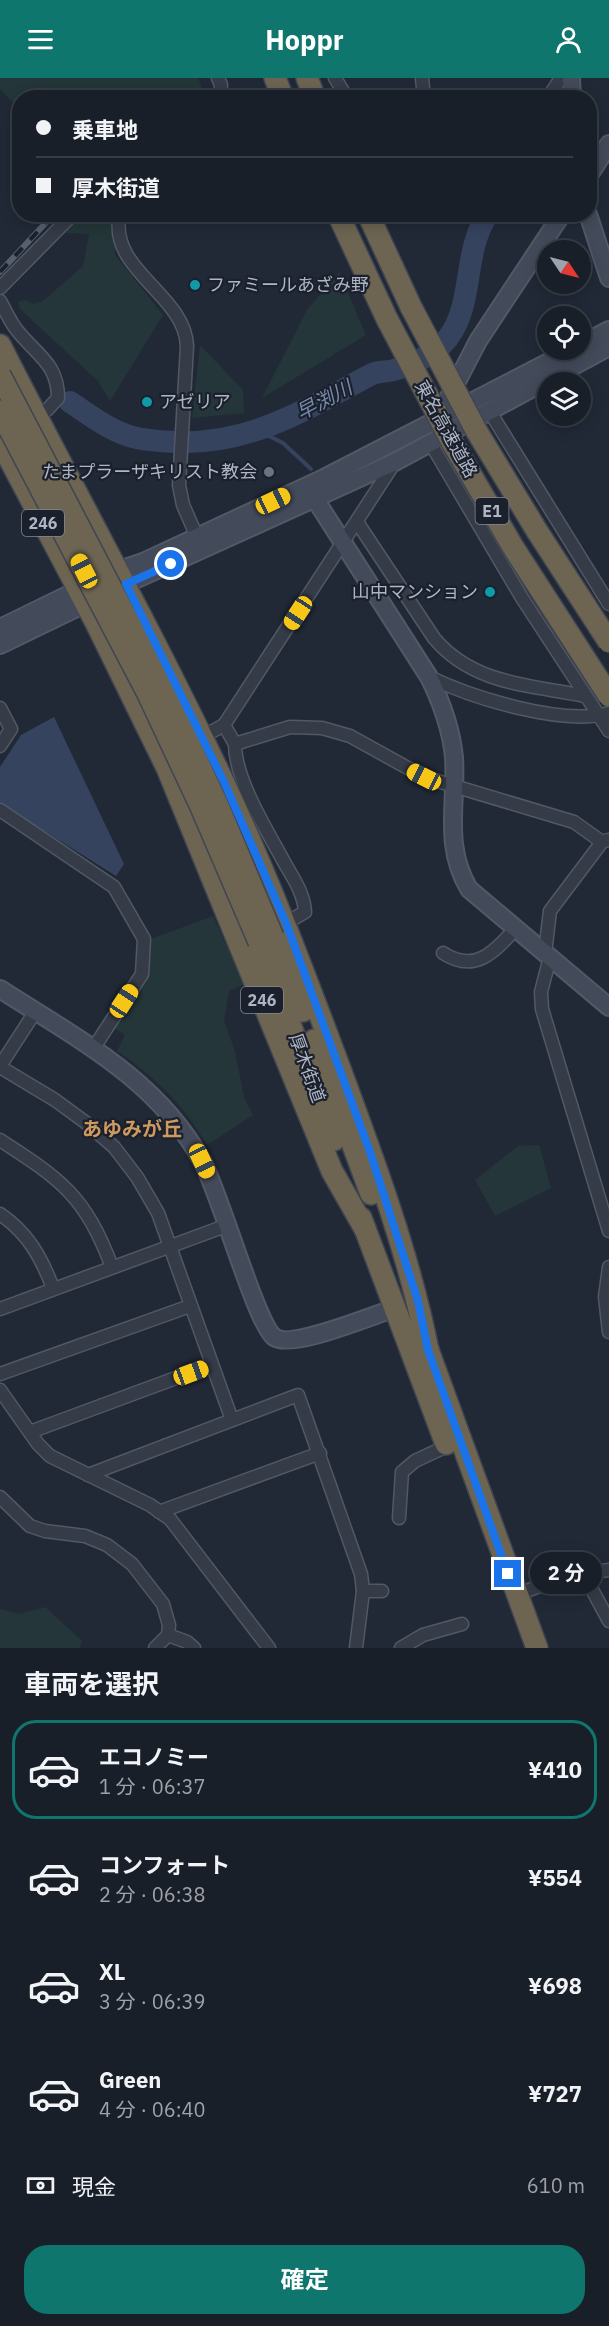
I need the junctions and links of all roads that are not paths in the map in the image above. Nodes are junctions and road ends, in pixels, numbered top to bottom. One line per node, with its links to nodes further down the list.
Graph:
1 (609, 144): 2 (street)
2 (597, 163)
3 (65, 222): 10 (street)
4 (119, 222): 28 (street)
5 (342, 222): 38 (highway, 東名高速道路 / E1, bridge)
6 (372, 222): 34 (highway, 東名高速道路 / E1, bridge)
7 (557, 222): 21 (street)
8 (591, 222): 9 (street)
9 (609, 278)
10 (0, 288)
11 (0, 301): 20 (street)
12 (609, 330): 13 (street)
13 (591, 339)
14 (0, 345): 20 (highway, 246)
15 (609, 347): 19 (street)
16 (553, 360): 21 (street)
17 (0, 375): 61 (highway, 厚木街道 / 246, bridge)
18 (0, 411): 61 (highway, 厚木街道 / 246, bridge)
19 (490, 412): 24 (street); 32 (street)
20 (36, 417): 22 (street); 30 (highway, 246)
21 (437, 420): 26 (street)
22 (0, 436)
23 (0, 441): 31 (highway, 246)
24 (432, 444): 25 (street); 37 (street)
25 (395, 462): 26 (street); 27 (street)
26 (310, 492): 28 (street); 29 (street); 30 (street)
27 (357, 522): 29 (street); 37 (street)
28 (197, 537): 30 (street)
29 (342, 544): 36 (street); 41 (street)
30 (123, 577): 31 (street); 43 (highway, 246)
31 (83, 598): 33 (street); 35 (street); 61 (highway, 246)
32 (609, 604)
33 (0, 628)
34 (609, 642)
35 (0, 645)
36 (429, 677): 40 (street); 46 (street)
37 (585, 696): 40 (street)
38 (609, 696)
39 (0, 708): 45 (street)
40 (603, 714): 42 (street)
41 (224, 725): 43 (street); 44 (street)
42 (609, 731)
43 (202, 737): 49 (highway, 246)
44 (235, 744): 46 (street); 49 (street)
45 (0, 746)
46 (453, 785): 48 (street); 50 (street)
47 (0, 810): 56 (street)
48 (605, 841): 52 (street)
49 (286, 923): 71 (highway, 246)
50 (514, 929): 51 (street); 52 (street)
51 (443, 953)
52 (548, 955): 54 (street); 62 (street)
53 (0, 989): 55 (street)
54 (609, 1007)
55 (36, 1012): 56 (street); 57 (street)
56 (93, 1049): 60 (street)
57 (0, 1066): 63 (street)
58 (0, 1140): 64 (street)
59 (0, 1214): 66 (street)
60 (228, 1225): 63 (street); 68 (street)
61 (375, 1228): 68 (highway, 厚木街道 / 246); 71 (highway, 厚木街道 / 246)
62 (609, 1232)
63 (169, 1248): 64 (street); 67 (street)
64 (112, 1267): 66 (street)
65 (609, 1267): 70 (street)
66 (53, 1288): 69 (street)
67 (190, 1306): 72 (street); 73 (street)
68 (396, 1308): 77 (highway, 厚木街道 / 246)
69 (0, 1309)
70 (609, 1332)
71 (428, 1350): 87 (highway, 厚木街道 / 246)
72 (211, 1365): 75 (street); 76 (street)
73 (0, 1374)
74 (0, 1390): 76 (street)
75 (232, 1420): 78 (street); 79 (street)
76 (30, 1432): 79 (street)
77 (447, 1446): 82 (street); 96 (highway, 厚木街道 / 246)
78 (320, 1453): 81 (street); 85 (street)
79 (88, 1475): 81 (street)
80 (0, 1497): 90 (street)
81 (159, 1512): 93 (street)
82 (399, 1518)
83 (609, 1570): 84 (street)
84 (583, 1573): 87 (street); 88 (street)
85 (363, 1591): 86 (street); 94 (street)
86 (382, 1591)
87 (516, 1595): 97 (highway, 厚木街道 / 246)
88 (609, 1621)
89 (462, 1624): 95 (street)
90 (168, 1635): 91 (street); 92 (street)
91 (157, 1646)
92 (194, 1648)
93 (269, 1648)
94 (356, 1648)
95 (401, 1648)
96 (522, 1648)
97 (537, 1648)

